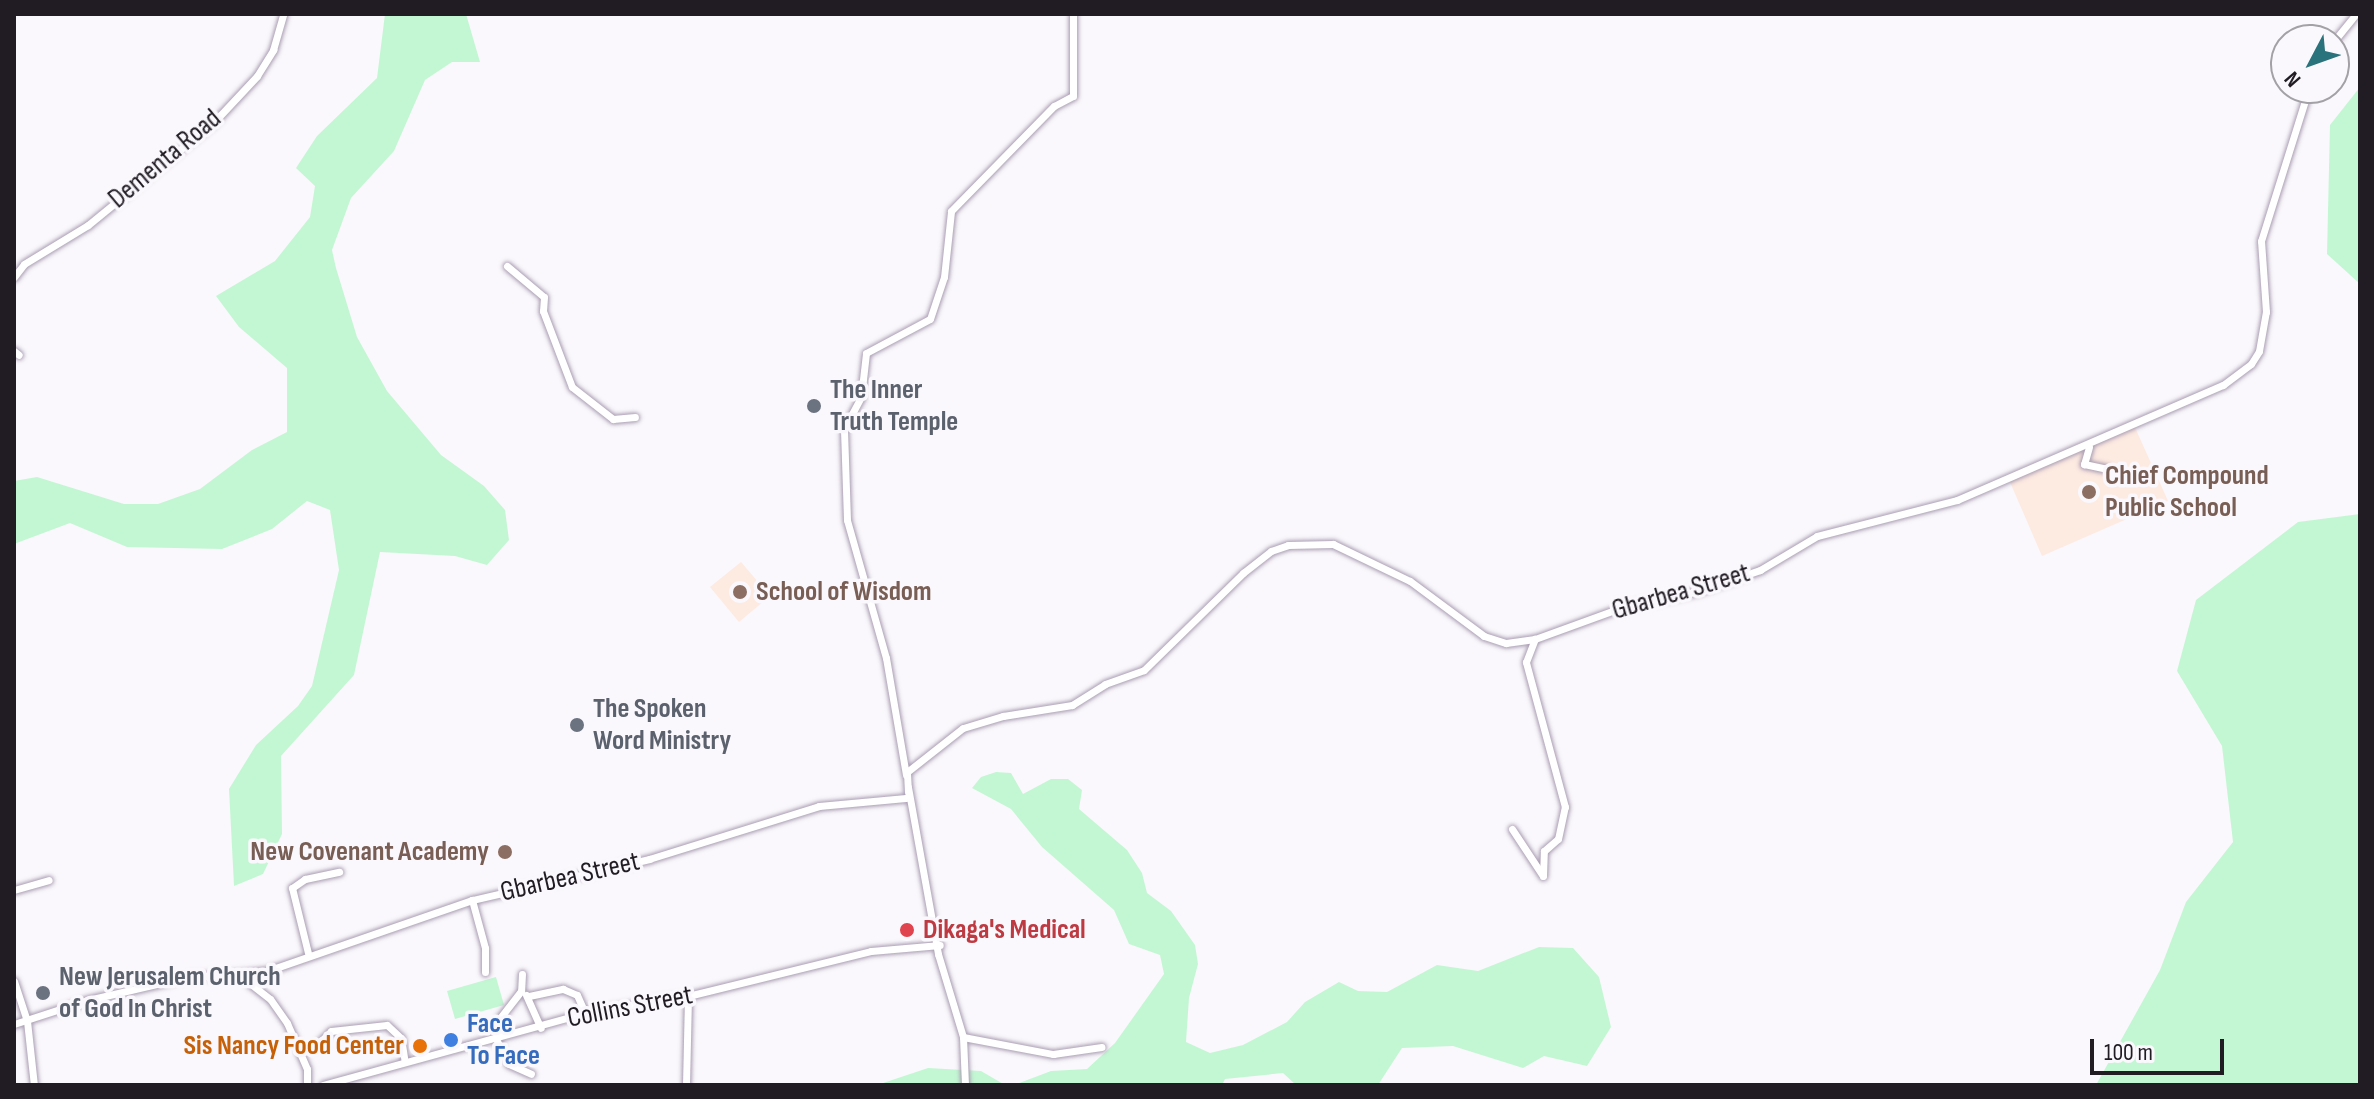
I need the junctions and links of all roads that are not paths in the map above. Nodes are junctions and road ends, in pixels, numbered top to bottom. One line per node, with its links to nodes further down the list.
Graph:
1 (283, 14): 5 (street, Dementa Road)
2 (1073, 14): 10 (street)
3 (2304, 104): 7 (street, Gbarbea Street)
4 (507, 266): 6 (street)
5 (14, 277)
6 (635, 417)
7 (2089, 447): 8 (street); 9 (street, Gbarbea Street)
8 (2107, 469)
9 (1535, 639): 10 (street, Gbarbea Street); 11 (street)
10 (907, 795): 15 (street, Gbarbea Street); 16 (street)
11 (1512, 829)
12 (339, 872): 17 (street)
13 (49, 880): 14 (street)
14 (14, 890)
15 (472, 900): 17 (street, Gbarbea Street); 18 (street)
16 (940, 945): 24 (street, Collins Street); 29 (street)
17 (308, 953): 19 (street, Gbarbea Street)
18 (485, 972)
19 (238, 974): 26 (street, Gbarbea Street); 36 (street)
20 (522, 974): 22 (street)
21 (14, 981): 26 (street)
22 (521, 991): 23 (street); 30 (street)
23 (529, 996): 25 (street); 28 (street)
24 (688, 996): 25 (street, Collins Street); 38 (street)
25 (585, 1013): 28 (street, Collins Street)
26 (27, 1021): 27 (street, Gbarbea Street); 35 (street)
27 (14, 1024)
28 (541, 1028): 30 (street, Collins Street)
29 (963, 1037): 32 (street); 39 (street)
30 (496, 1039): 33 (street, Collins Street); 34 (street)
31 (316, 1046): 33 (street)
32 (1101, 1047)
33 (405, 1062): 37 (street, Collins Street)
34 (531, 1074)
35 (34, 1085)
36 (307, 1085)
37 (323, 1085)
38 (686, 1085)
39 (965, 1085)

